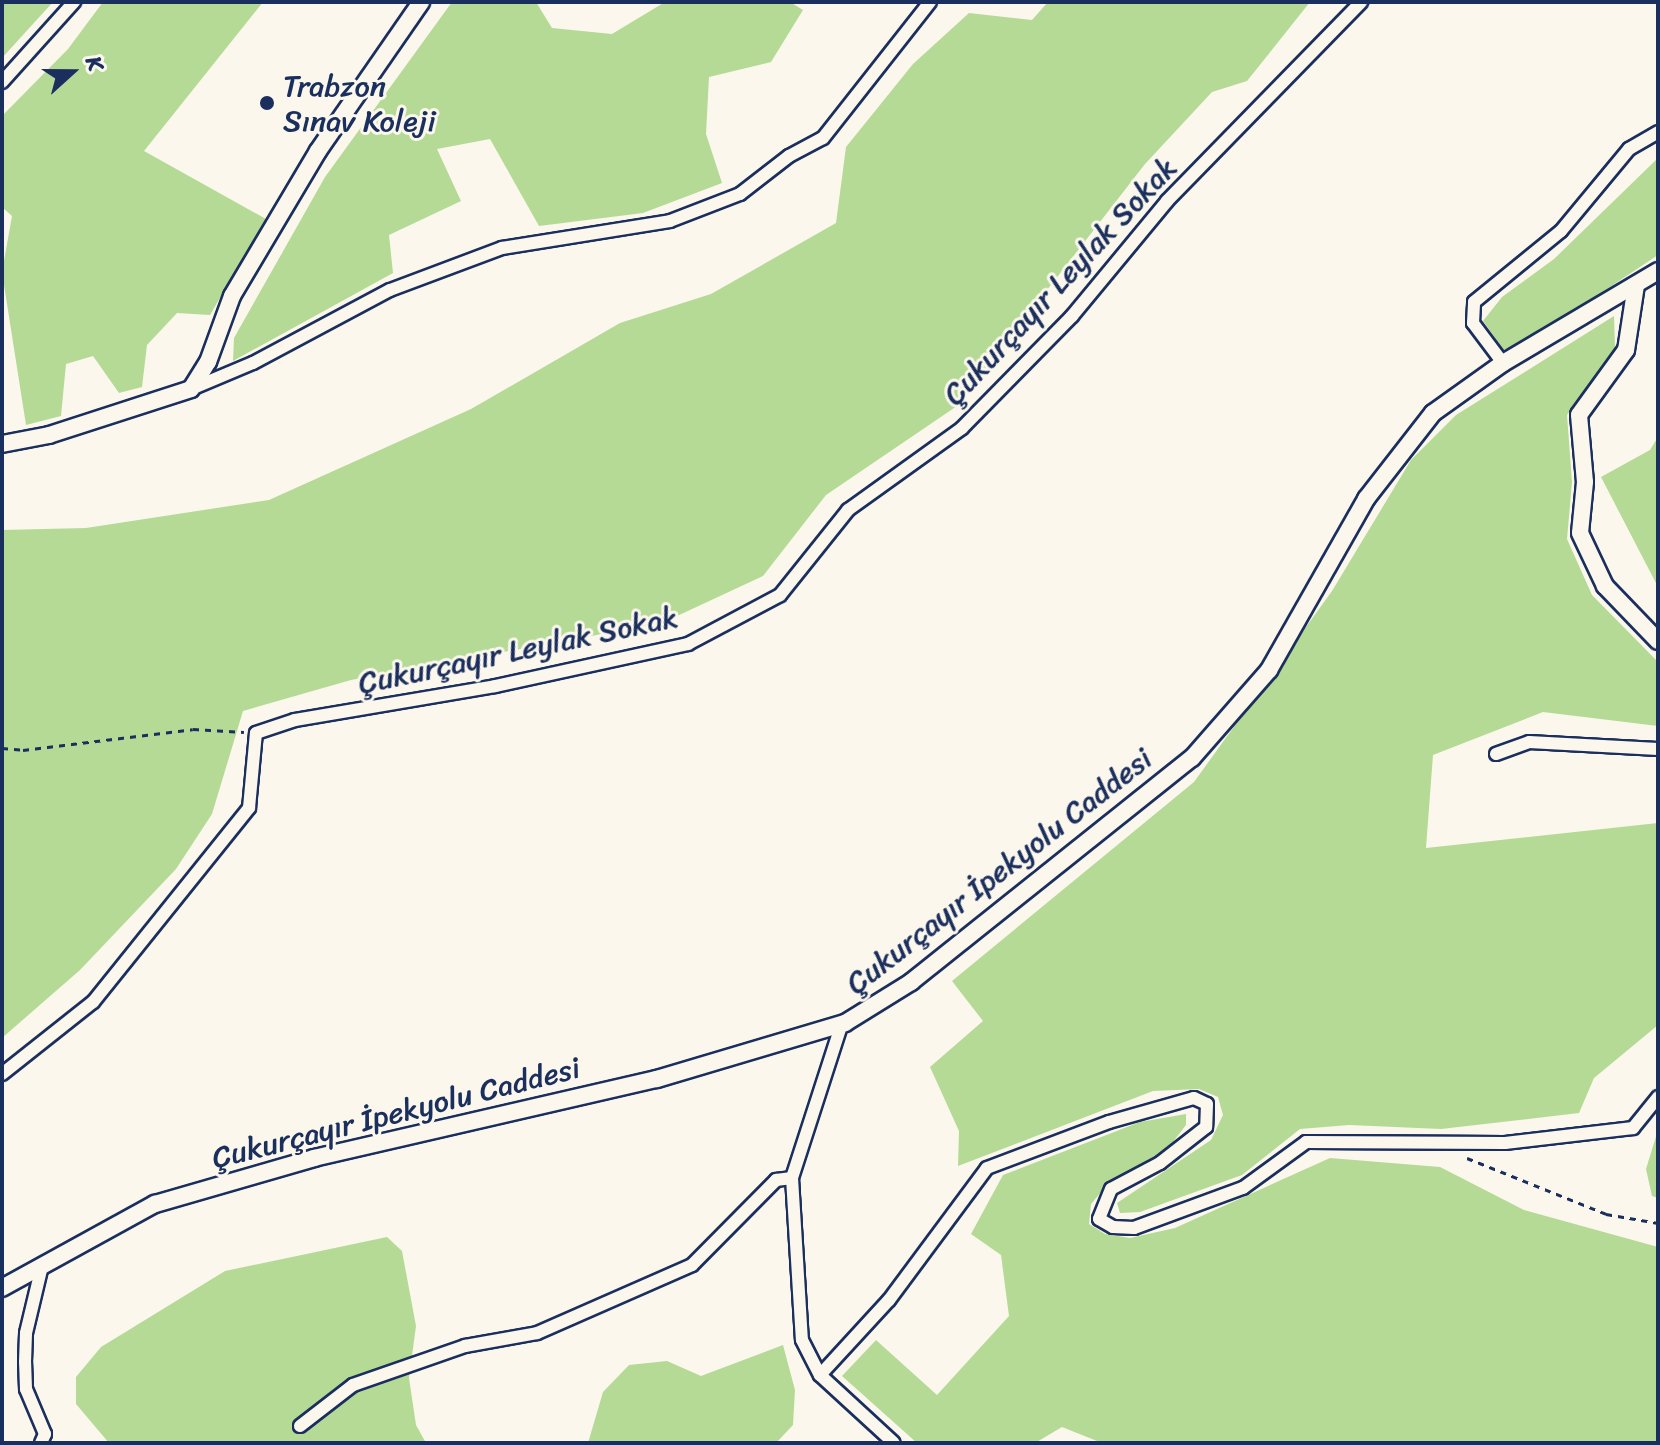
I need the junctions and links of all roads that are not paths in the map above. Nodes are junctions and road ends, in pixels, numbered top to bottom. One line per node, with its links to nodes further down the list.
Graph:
1 (74, 2): 5 (street)
2 (421, 2): 11 (street)
3 (930, 2): 11 (street)
4 (1361, 2): 17 (street, Çukurçayır Leylak Sokak)
5 (2, 82)
6 (1658, 132): 10 (street)
7 (1658, 271): 9 (street, Çukurçayır İpekyolu Caddesi)
8 (1658, 280): 9 (street)
9 (1636, 285): 10 (street, Çukurçayır İpekyolu Caddesi); 13 (street)
10 (1503, 363): 16 (street, Çukurçayır İpekyolu Caddesi)
11 (191, 389): 12 (street)
12 (2, 444)
13 (1658, 641)
14 (1658, 749): 15 (street)
15 (1496, 754)
16 (842, 1023): 19 (street); 20 (street, Çukurçayır İpekyolu Caddesi)
17 (2, 1074)
18 (1658, 1097): 22 (street)
19 (792, 1178): 22 (street); 23 (street)
20 (43, 1263): 21 (street, Çukurçayır İpekyolu Caddesi); 24 (street)
21 (3, 1286)
22 (820, 1375): 25 (street)
23 (300, 1426)
24 (41, 1443)
25 (894, 1443)

